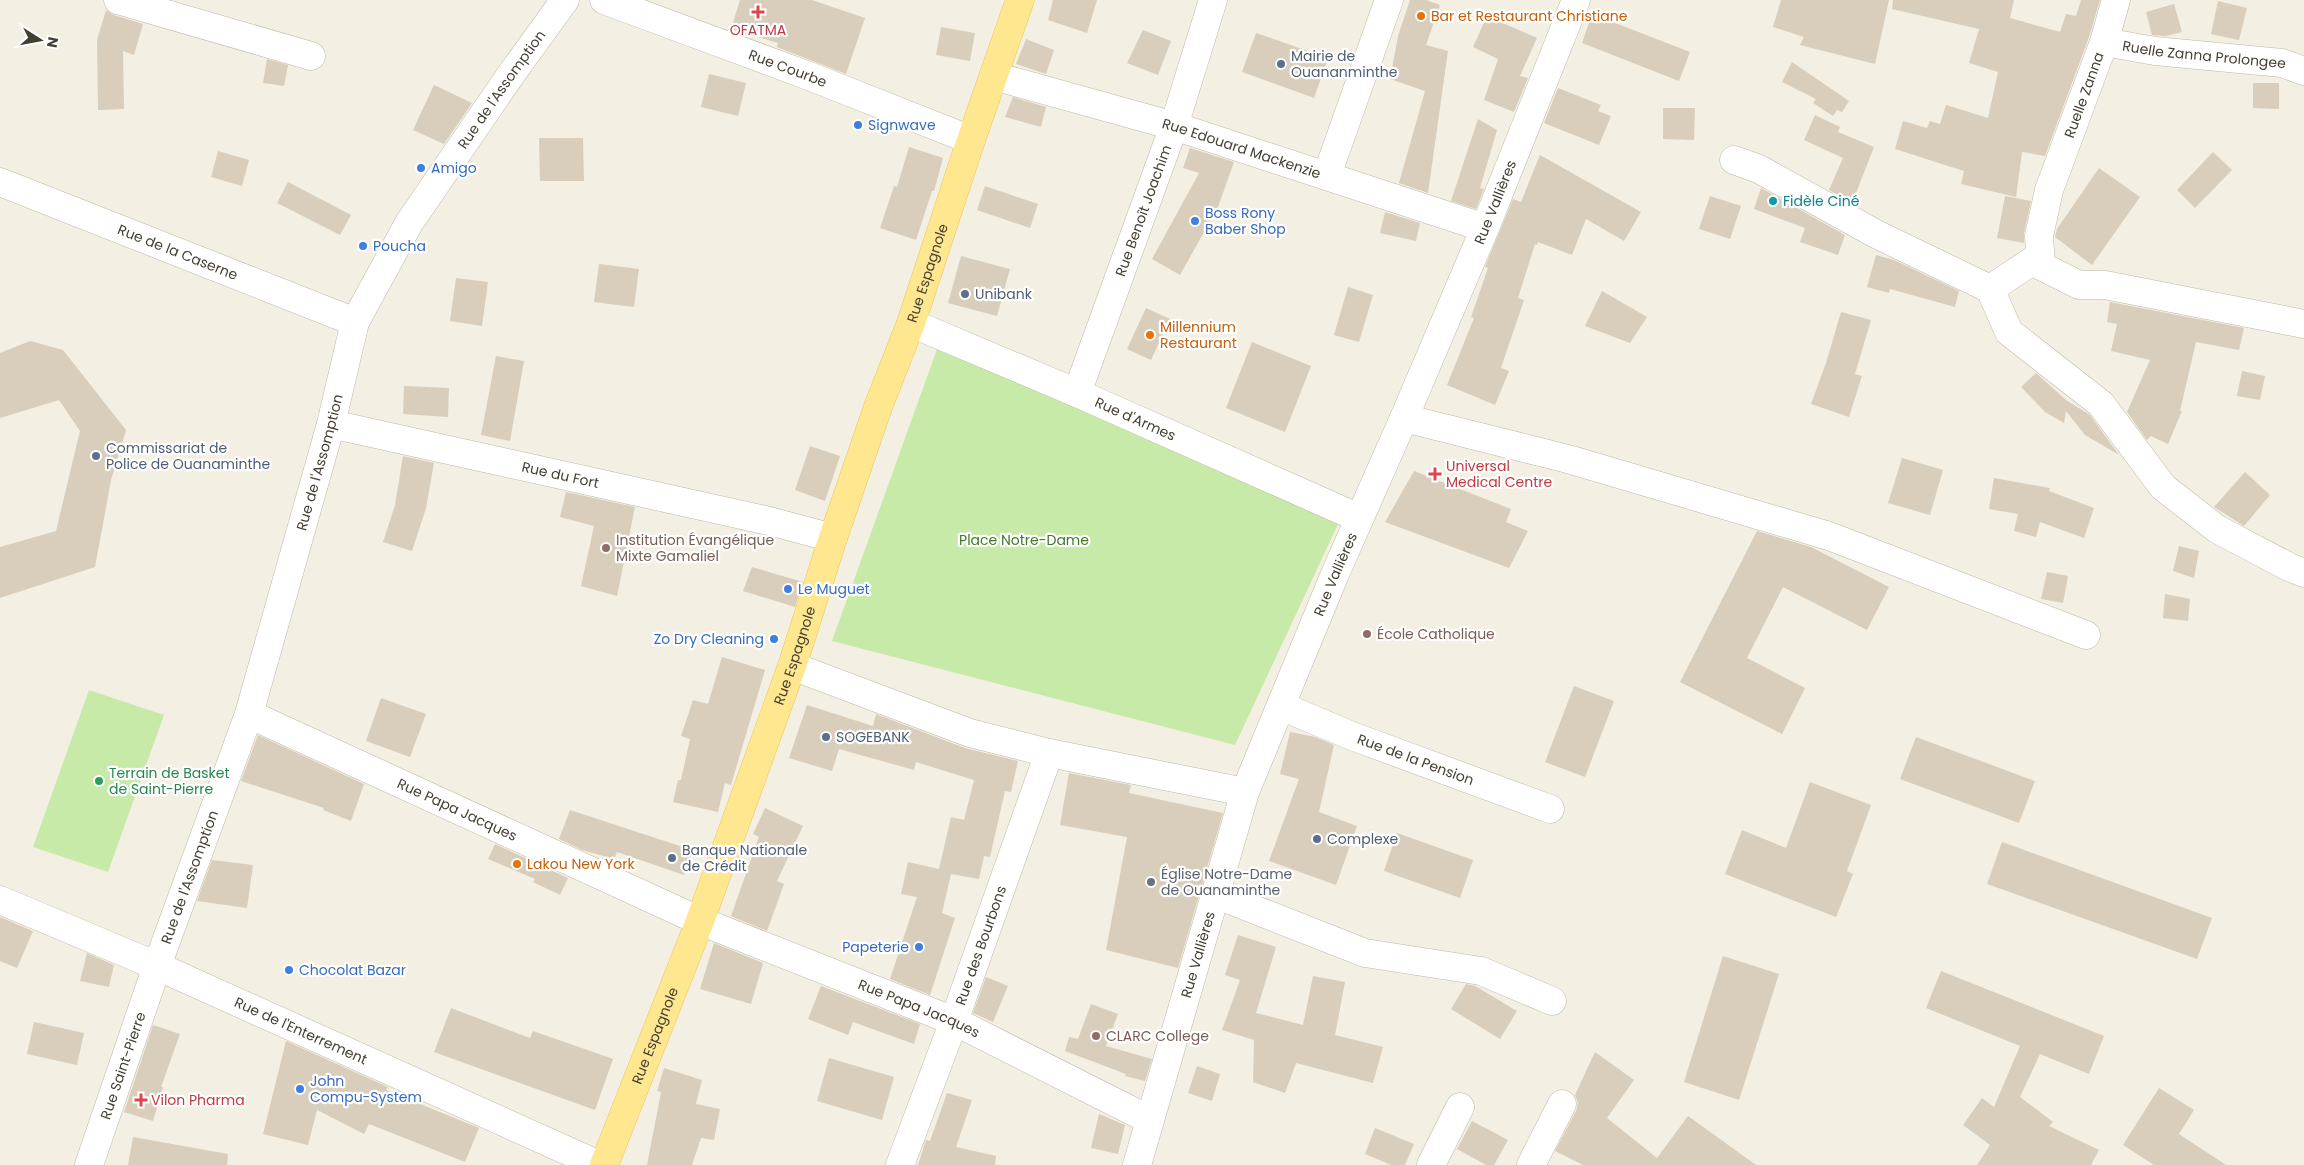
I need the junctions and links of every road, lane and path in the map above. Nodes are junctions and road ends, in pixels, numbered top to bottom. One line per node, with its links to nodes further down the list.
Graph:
1 (118, 0): 10 (street)
2 (565, 0): 21 (street, Rue de l'Assomption)
3 (604, 0): 14 (street, Rue Courbe)
4 (1020, 0): 12 (main road, Rue Espagnole)
5 (1214, 0): 13 (street, Rue Benoît Joachim)
6 (1389, 0): 16 (street)
7 (1576, 0): 18 (street, Rue Vallières)
8 (2116, 0): 9 (street, Ruelle Zanna)
9 (2104, 42): 11 (street, Ruelle Zanna Prolongee); 19 (street, Ruelle Zanna)
10 (311, 56)
11 (2304, 71)
12 (994, 76): 13 (street, Rue Edouard Mackenzie); 14 (main road, Rue Espagnole)
13 (1174, 126): 16 (street, Rue Edouard Mackenzie); 24 (street, Rue Benoît Joachim)
14 (971, 140): 22 (main road, Rue Espagnole)
15 (1734, 160): 20 (street)
16 (1327, 175): 18 (street, Rue Edouard Mackenzie)
17 (0, 182): 21 (street, Rue de la Caserne)
18 (1485, 228): 25 (street, Rue Vallières)
19 (2040, 256): 20 (street); 23 (street)
20 (1990, 290): 29 (street)
21 (355, 322): 26 (street, Rue de l'Assomption)
22 (911, 323): 24 (street, Rue d'Armes); 28 (main road, Rue Espagnole)
23 (2304, 324)
24 (1077, 392): 27 (street, Rue d'Armes)
25 (1404, 418): 27 (street, Rue Vallières); 30 (street)
26 (331, 424): 28 (street, Rue du Fort); 33 (street, Rue de l'Assomption)
27 (1359, 518): 32 (street, Rue Vallières)
28 (825, 536): 31 (main road, Rue Espagnole)
29 (2304, 573)
30 (2086, 635)
31 (792, 666): 34 (street); 39 (main road, Rue Espagnole)
32 (1281, 706): 35 (street, Rue Vallières); 36 (street, Rue de la Pension)
33 (249, 714): 39 (street, Rue Papa Jacques); 40 (street, Rue de l'Assomption)
34 (1049, 753): 35 (street); 42 (street, Rue des Bourbons)
35 (1244, 792): 37 (street, Rue Vallières)
36 (1550, 809)
37 (1215, 894): 41 (street); 45 (street, Rue Vallières)
38 (0, 900): 40 (street, Rue de l'Enterrement)
39 (682, 912): 42 (street, Rue Papa Jacques); 48 (main road, Rue Espagnole)
40 (157, 966): 46 (street, Rue Saint-Pierre); 47 (street, Rue de l'Enterrement)
41 (1552, 1001)
42 (954, 1021): 45 (street, Rue Papa Jacques); 49 (street, Rue des Bourbons)
43 (1562, 1104): 52 (street)
44 (1460, 1107): 51 (street)
45 (1150, 1120): 50 (street, Rue Vallières)
46 (89, 1165)
47 (599, 1165)
48 (604, 1165)
49 (900, 1165)
50 (1137, 1165)
51 (1431, 1165)
52 (1530, 1165)

